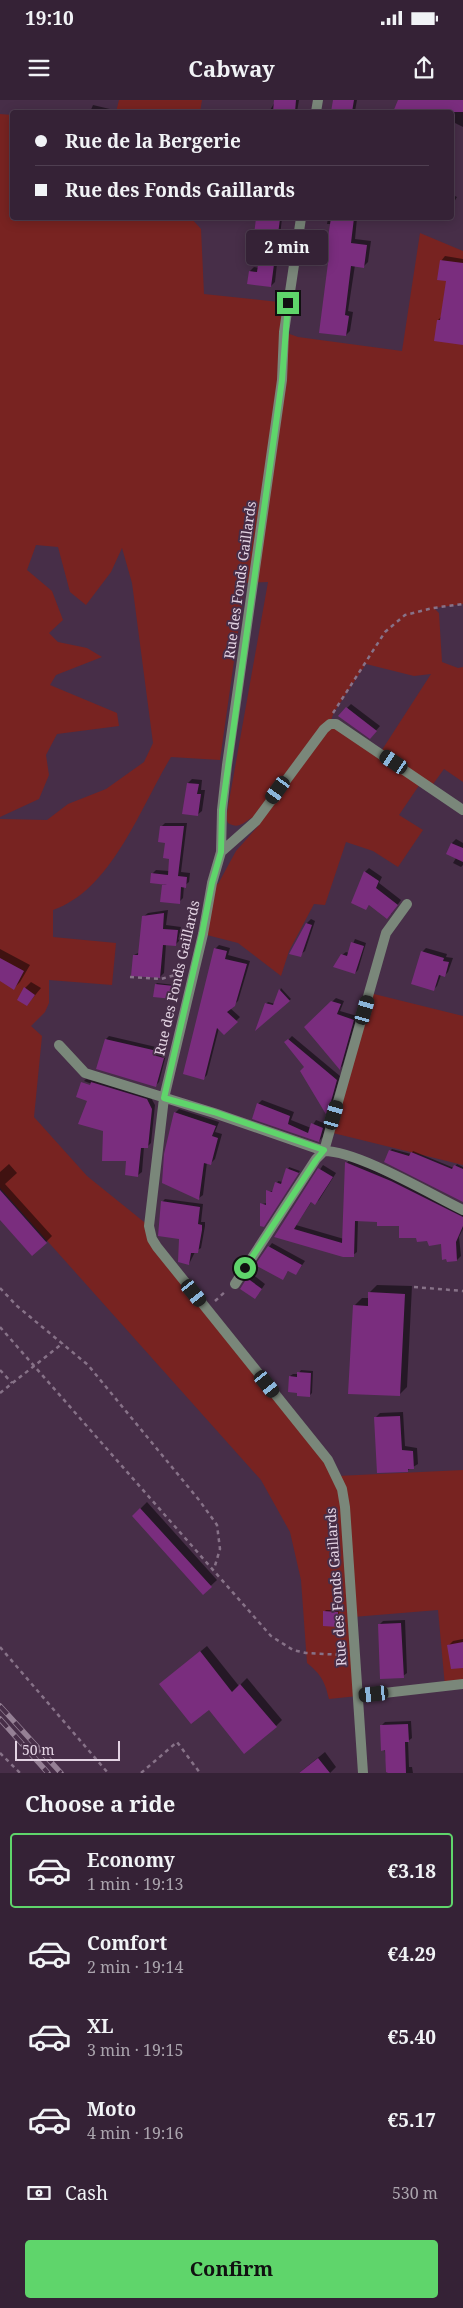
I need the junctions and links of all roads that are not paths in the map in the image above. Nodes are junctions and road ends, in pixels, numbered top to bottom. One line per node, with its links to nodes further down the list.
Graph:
1 (301, 220): 3 (street, Rue des Fonds Gaillards)
2 (463, 810): 3 (street)
3 (221, 852): 6 (street, Rue des Fonds Gaillards)
4 (407, 904): 7 (street)
5 (59, 1045): 6 (street)
6 (164, 1098): 7 (street); 11 (street, Rue des Fonds Gaillards)
7 (324, 1150): 8 (street); 9 (street)
8 (463, 1210)
9 (235, 1284)
10 (463, 1684): 11 (street)
11 (358, 1696): 12 (street, Rue des Fonds Gaillards)
12 (363, 1773)

